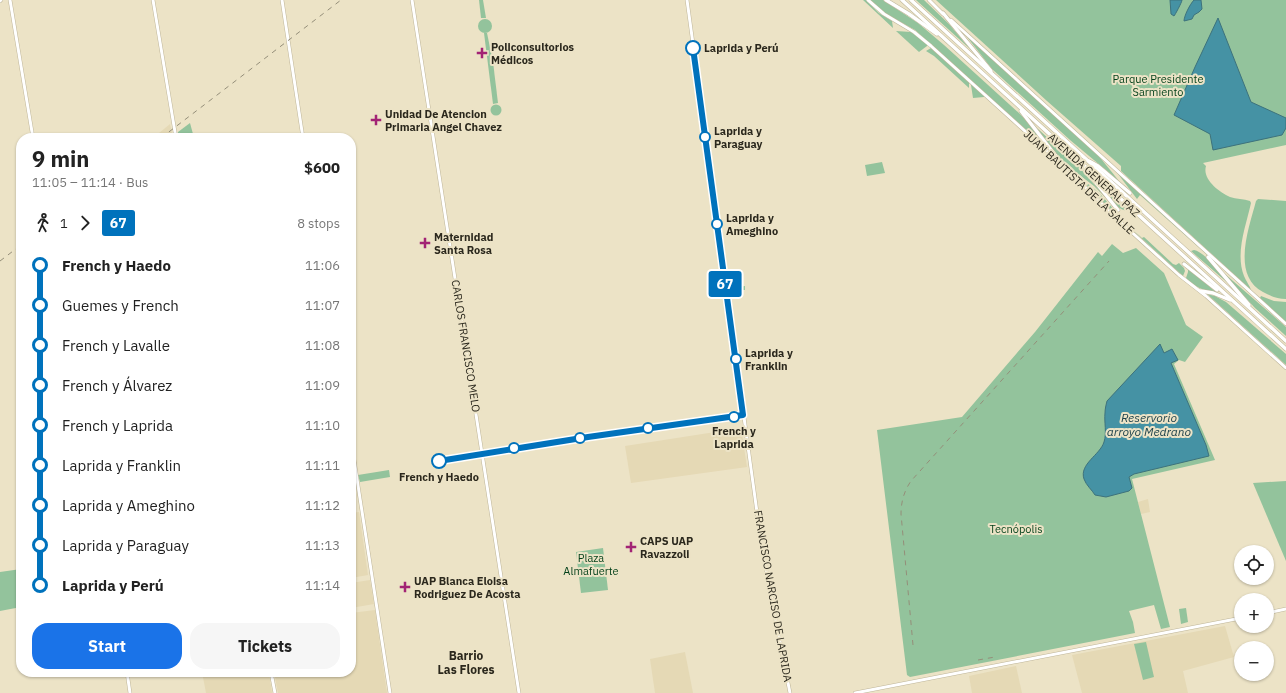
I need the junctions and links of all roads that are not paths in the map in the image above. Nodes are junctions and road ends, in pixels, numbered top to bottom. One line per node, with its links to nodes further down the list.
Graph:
1 (10, 0): 15 (street)
2 (153, 0): 16 (street)
3 (282, 0): 17 (street)
4 (412, 0): 41 (street, CARLOS FRANCISCO MELO)
5 (687, 0): 42 (street, FRANCISCO NARCISO DE LAPRIDA)
6 (868, 0): 20 (street, JUAN BAUTISTA DE LA SALLE)
7 (886, 0): 12 (highway)
8 (902, 0): 12 (highway, AVENIDA GENERAL PAZ)
9 (911, 0): 13 (highway, AVENIDA GENERAL PAZ)
10 (929, 0): 11 (street, AVENIDA GENERAL PAZ)
11 (943, 13): 13 (highway); 28 (street, AVENIDA GENERAL PAZ)
12 (950, 44): 14 (highway, AVENIDA GENERAL PAZ)
13 (995, 77): 18 (highway, AVENIDA GENERAL PAZ)
14 (1011, 99): 19 (highway, AVENIDA GENERAL PAZ); 20 (highway)
15 (32, 133)
16 (175, 133)
17 (302, 133)
18 (1082, 156): 21 (highway); 27 (highway, AVENIDA GENERAL PAZ)
19 (1080, 162): 22 (highway); 26 (highway, AVENIDA GENERAL PAZ)
20 (1062, 164): 25 (street, JUAN BAUTISTA DE LA SALLE)
21 (1130, 193)
22 (1118, 210)
23 (1208, 257): 27 (highway)
24 (1184, 264): 26 (highway)
25 (1201, 291): 26 (highway); 31 (street, JUAN BAUTISTA DE LA SALLE)
26 (1233, 301): 30 (highway, AVENIDA GENERAL PAZ)
27 (1257, 315): 29 (highway, AVENIDA GENERAL PAZ)
28 (1286, 324)
29 (1286, 341)
30 (1286, 349)
31 (1286, 368)
32 (356, 472): 40 (street)
33 (1286, 609): 34 (street)
34 (1274, 612)
35 (1234, 619): 43 (street)
36 (128, 677): 38 (street)
37 (272, 677): 39 (street)
38 (130, 693)
39 (275, 693)
40 (390, 693)
41 (519, 693)
42 (790, 693)
43 (855, 693)

